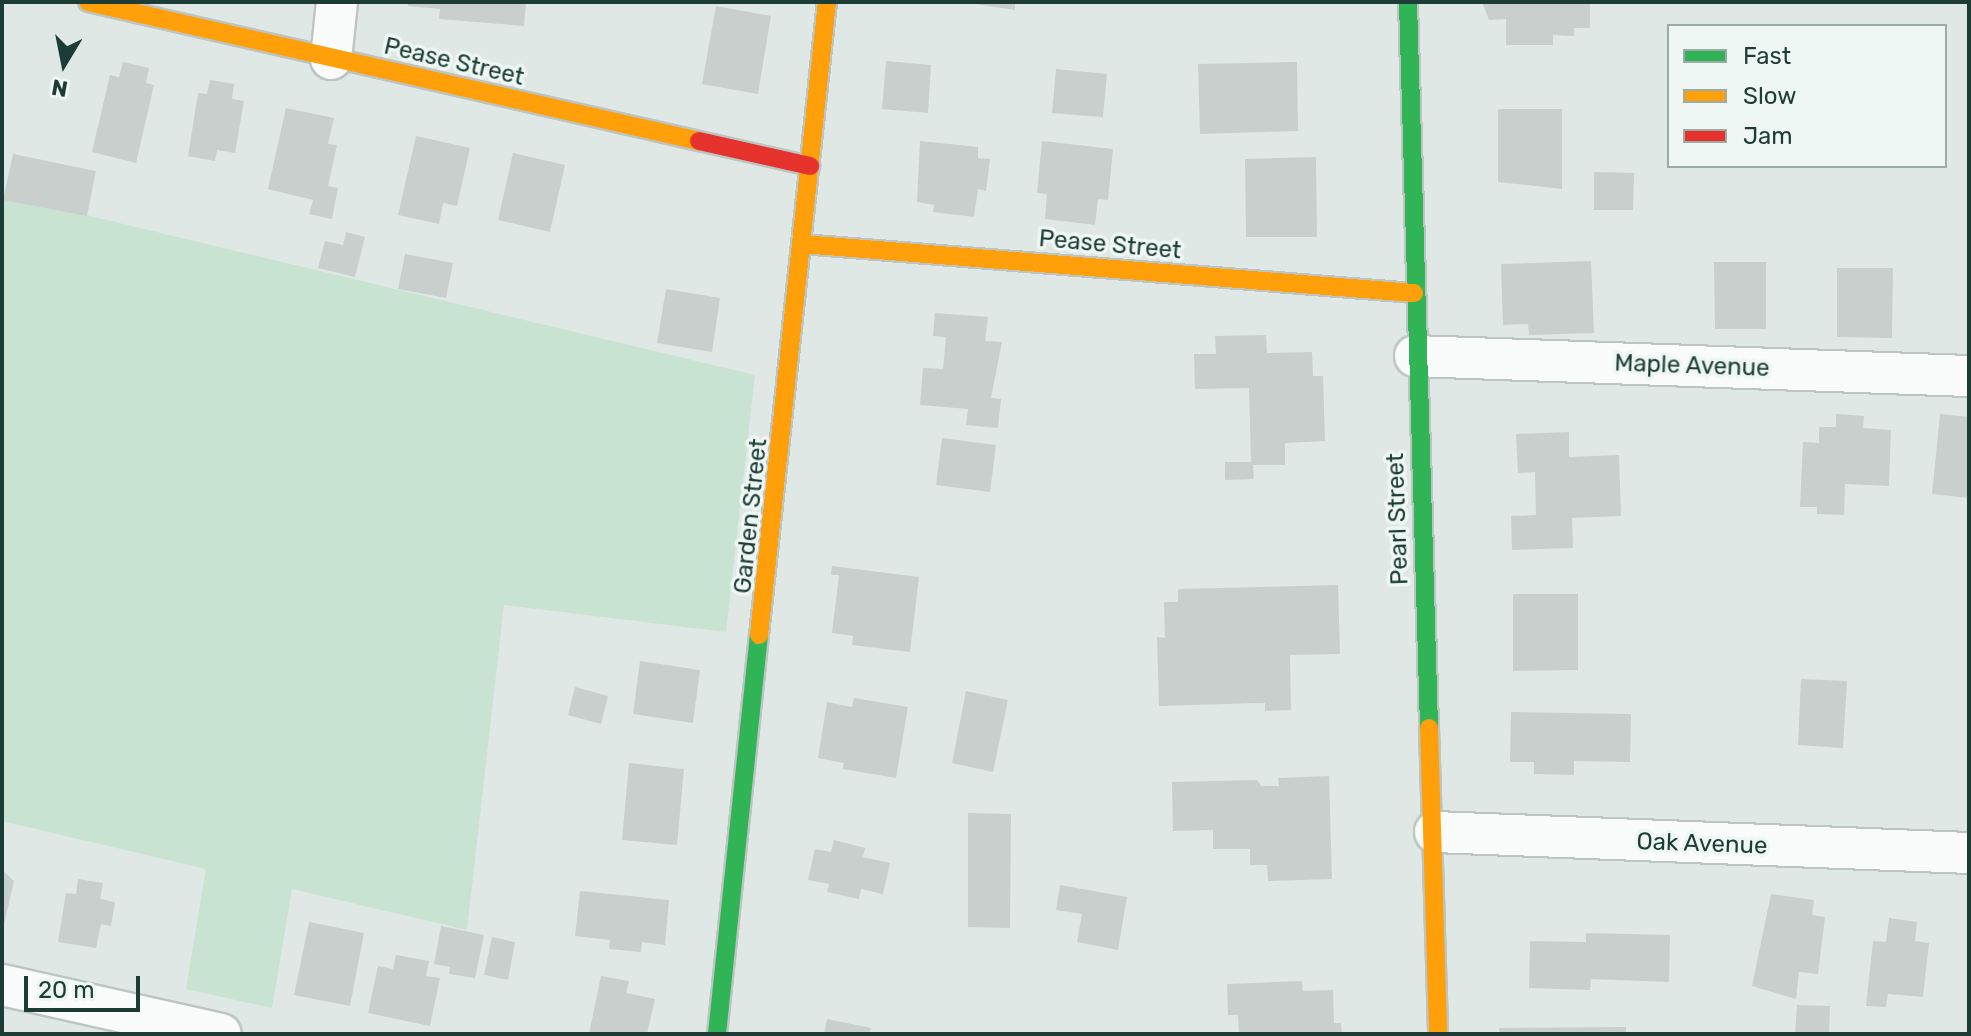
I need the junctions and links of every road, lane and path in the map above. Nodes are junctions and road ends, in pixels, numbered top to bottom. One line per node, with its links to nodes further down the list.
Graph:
1 (88, 2): 5 (street, Pease Street)
2 (337, 2): 5 (street)
3 (827, 2): 6 (street, Garden Street)
4 (1408, 2): 8 (street, Pearl Street)
5 (331, 59): 6 (street, Pease Street)
6 (810, 166): 7 (street, Garden Street)
7 (802, 244): 8 (street, Pease Street); 15 (street, Garden Street)
8 (1414, 293): 9 (street, Pearl Street)
9 (1415, 356): 10 (street, Maple Avenue); 11 (street, Pearl Street)
10 (1969, 376)
11 (1435, 832): 12 (street, Oak Avenue); 16 (street, Pearl Street)
12 (1969, 853)
13 (2, 985): 14 (street)
14 (221, 1034)
15 (717, 1034)
16 (1438, 1034)

